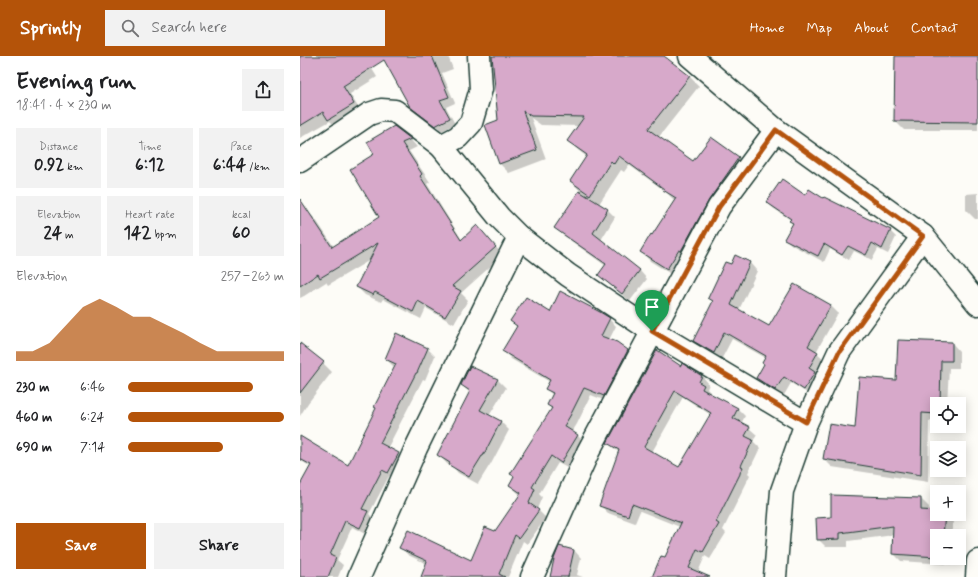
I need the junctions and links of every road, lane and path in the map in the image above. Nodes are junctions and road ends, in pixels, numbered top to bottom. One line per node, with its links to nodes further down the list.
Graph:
1 (479, 56): 4 (street)
2 (690, 56): 3 (street)
3 (776, 130): 6 (street); 9 (street)
4 (441, 146): 5 (street); 7 (street)
5 (300, 161)
6 (923, 236): 8 (street); 10 (street)
7 (519, 237): 9 (street); 12 (street)
8 (978, 304)
9 (652, 331): 10 (street); 13 (street)
10 (806, 422): 14 (street)
11 (978, 561): 15 (street)
12 (360, 577)
13 (532, 577)
14 (776, 577)
15 (978, 577)

